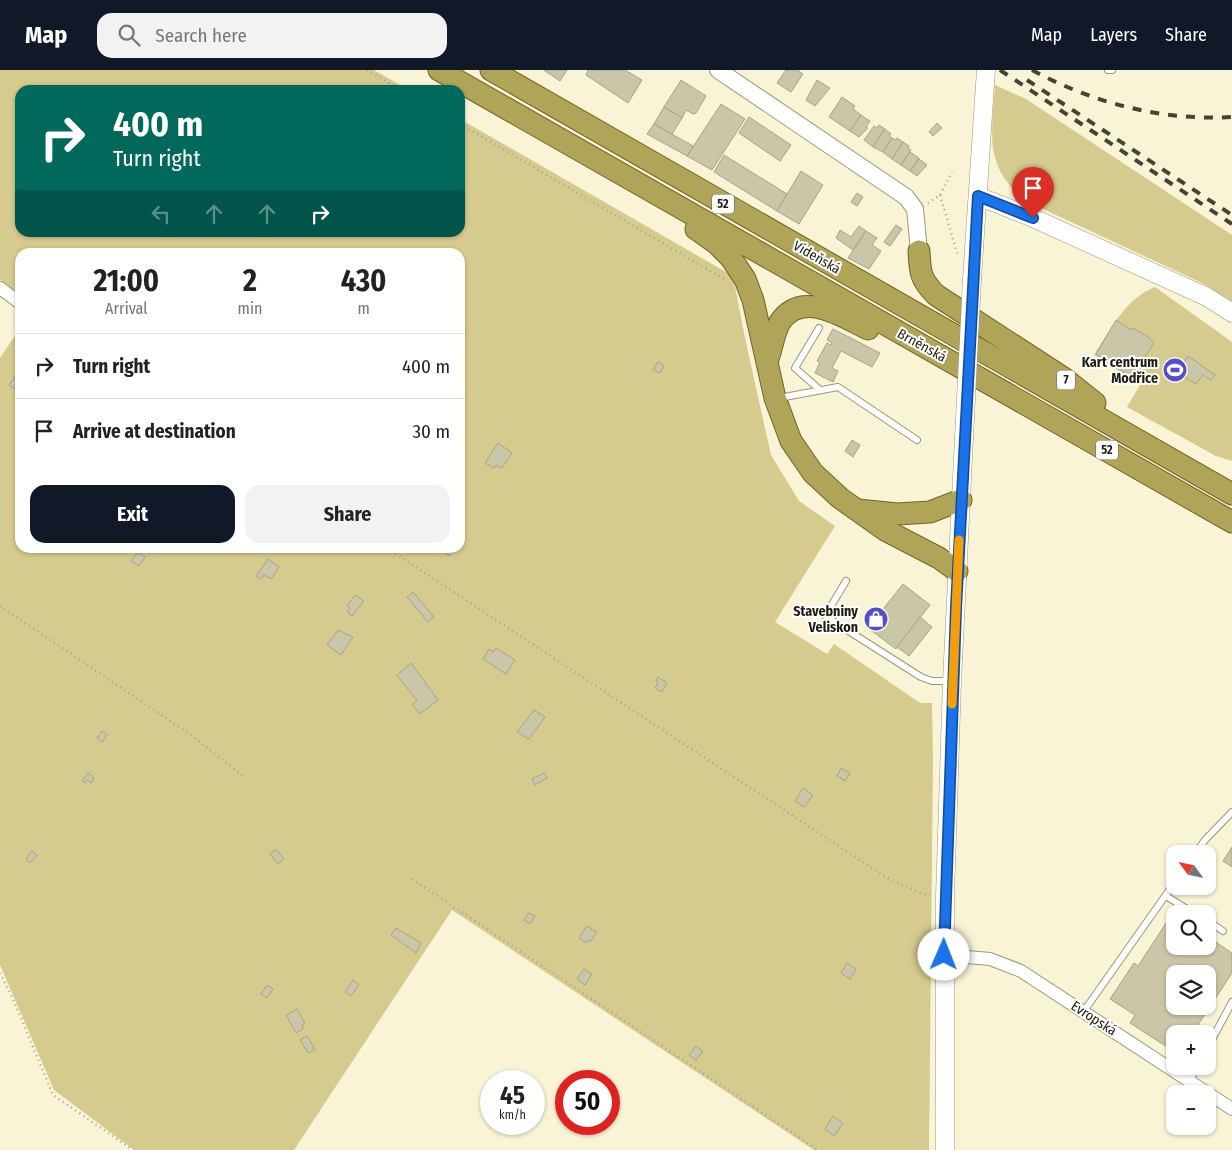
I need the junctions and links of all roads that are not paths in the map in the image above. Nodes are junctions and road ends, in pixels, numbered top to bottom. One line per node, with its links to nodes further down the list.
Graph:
1 (439, 70): 5 (highway, 52)
2 (491, 70): 17 (highway, Vídeňská / 52)
3 (718, 70): 7 (street)
4 (986, 74): 6 (main road)
5 (637, 183): 12 (highway, Brněnská / 52); 13 (highway)
6 (978, 196): 10 (main road); 20 (main road, bridge)
7 (919, 251): 17 (highway, 7)
8 (0, 288): 9 (street)
9 (15, 299)
10 (1232, 313)
11 (819, 328): 14 (lane)
12 (923, 345): 13 (highway); 22 (highway, Brněnská / 52)
13 (767, 362): 15 (highway)
14 (820, 390): 15 (lane); 16 (lane)
15 (775, 398): 21 (highway)
16 (917, 440)
17 (1144, 443): 18 (highway); 19 (highway, 52)
18 (1232, 477)
19 (1232, 494)
20 (961, 500): 21 (highway); 23 (main road)
21 (857, 510): 23 (highway)
22 (1232, 522)
23 (957, 571): 25 (main road)
24 (846, 581): 25 (lane)
25 (952, 682): 32 (main road)
26 (1232, 812): 27 (lane)
27 (1201, 845)
28 (1166, 896): 29 (lane); 35 (lane)
29 (1180, 905)
30 (1216, 926): 31 (lane)
31 (1223, 931)
32 (944, 955): 35 (street, Evropská); 40 (main road)
33 (1232, 1002): 34 (lane)
34 (1230, 1010): 36 (lane)
35 (1084, 1011): 38 (street, Evropská)
36 (1216, 1034)
37 (1193, 1075): 38 (lane)
38 (1190, 1081): 39 (street, Evropská)
39 (1232, 1109)
40 (945, 1150)

